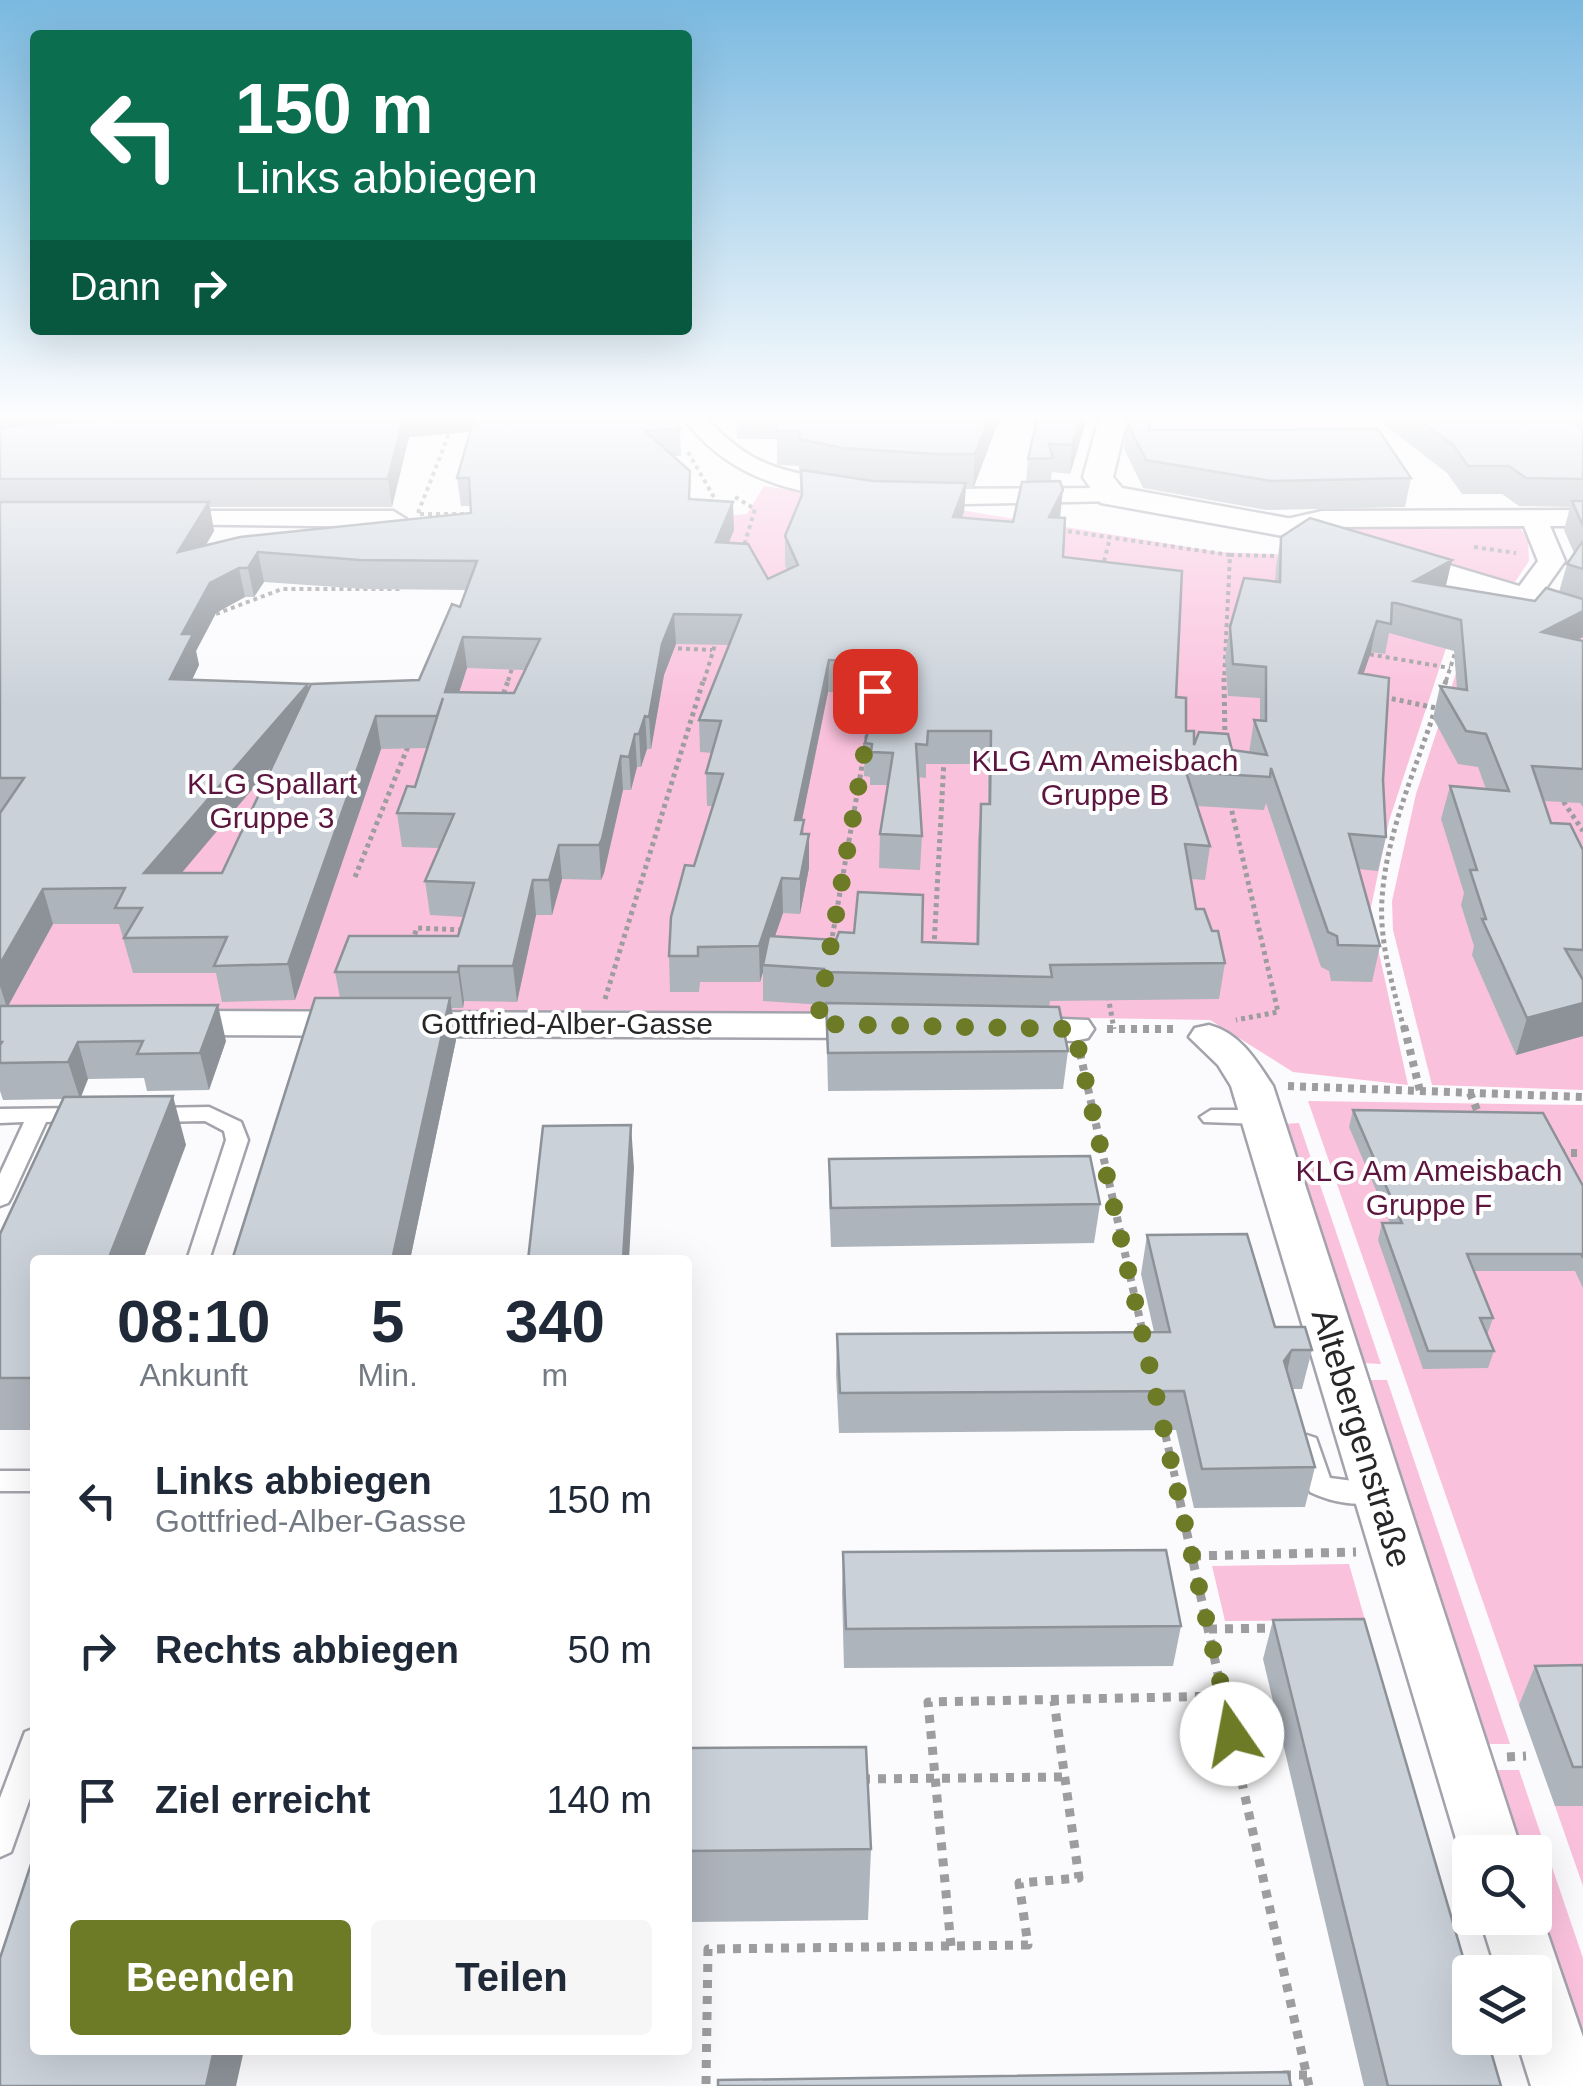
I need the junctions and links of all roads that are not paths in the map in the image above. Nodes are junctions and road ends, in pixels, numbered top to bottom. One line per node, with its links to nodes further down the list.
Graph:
1 (1204, 512): 6 (street)
2 (405, 516): 5 (street)
3 (1534, 518): 4 (street); 6 (street); 7 (street)
4 (1583, 518)
5 (134, 519)
6 (1287, 527): 7 (street)
7 (1514, 593): 8 (street)
8 (1583, 617)
9 (133, 1023): 10 (street, Gottfried-Alber-Gasse)
10 (911, 1027)
11 (966, 1028): 12 (street)
12 (1074, 1029)
13 (1209, 1038): 14 (street, Altebergenstraße)
14 (1256, 1102): 19 (lane); 25 (street, Altebergenstraße)
15 (95, 1115): 18 (lane)
16 (133, 1115): 21 (lane)
17 (0, 1116): 18 (lane)
18 (38, 1116): 20 (lane)
19 (1211, 1117)
20 (0, 1198)
21 (200, 1255)
22 (1299, 1417): 25 (lane)
23 (0, 1481): 24 (lane)
24 (30, 1481)
25 (1378, 1492): 27 (street, Altebergenstraße)
26 (30, 1755): 28 (lane)
27 (1486, 1835)
28 (0, 1842)
29 (1552, 2045): 30 (street)
30 (1565, 2086)

